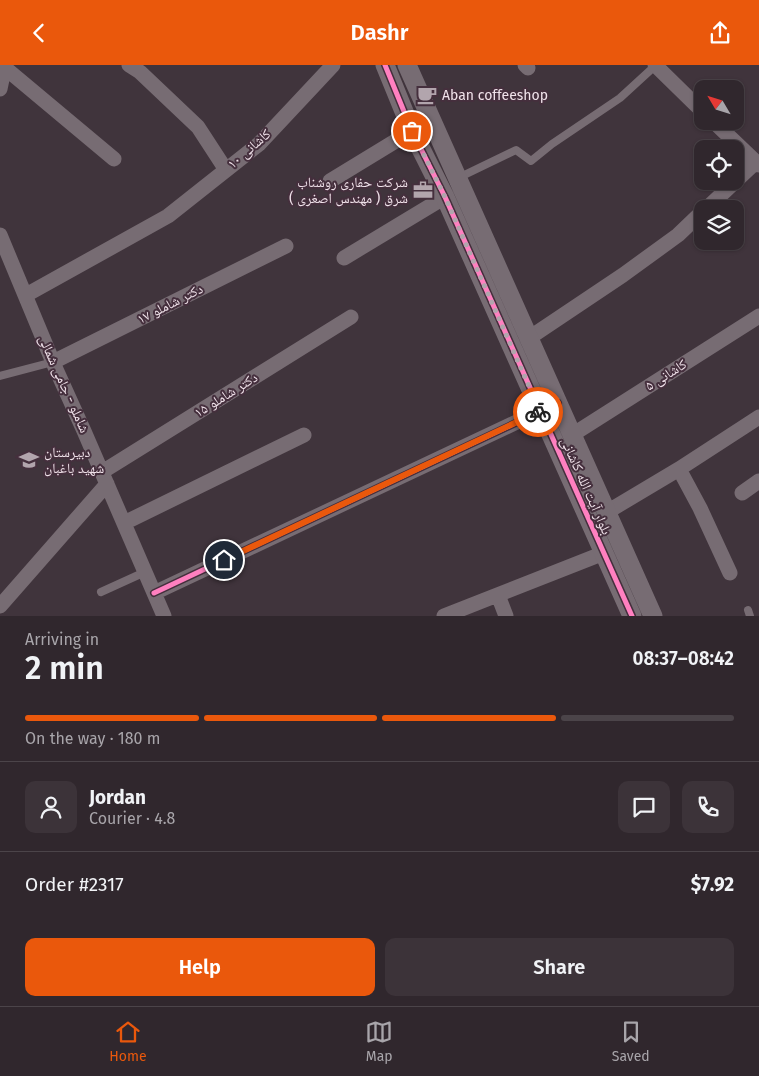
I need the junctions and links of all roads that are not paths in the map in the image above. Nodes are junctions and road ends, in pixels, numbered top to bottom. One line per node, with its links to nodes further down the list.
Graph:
1 (333, 65): 13 (street, کاشانی ۱۰)
2 (385, 65): 10 (street, بلوار آیت الله کاشانی)
3 (656, 65): 8 (street); 14 (lane)
4 (4, 66): 7 (street); 11 (street)
5 (409, 66): 14 (street, بلوار آیت الله کاشانی)
6 (135, 69): 13 (street)
7 (0, 89)
8 (694, 103)
9 (722, 130): 12 (street)
10 (412, 131): 15 (street); 16 (street, بلوار آیت الله کاشانی)
11 (114, 159)
12 (758, 164): 17 (street)
13 (226, 170): 22 (street, کاشانی ۱۰)
14 (458, 178): 25 (street, بلوار آیت الله کاشانی)
15 (330, 181)
16 (445, 197): 21 (street); 29 (street, بلوار آیت الله کاشانی)
17 (716, 200)
18 (694, 220): 25 (street)
19 (0, 235): 22 (street, شاملو - جامی شمالی)
20 (286, 246): 26 (street, دکتر شاملو ۱۷)
21 (344, 258)
22 (26, 295): 26 (street, شاملو - جامی شمالی)
23 (759, 316): 32 (street, کاشانی ۵)
24 (350, 317): 34 (street, دکتر شاملو ۱۵)
25 (529, 338): 28 (street, بلوار آیت الله کاشانی)
26 (53, 362): 27 (lane); 34 (street, شاملو - جامی شمالی)
27 (0, 376)
28 (558, 403): 29 (street); 32 (street, بلوار آیت الله کاشانی)
29 (540, 411): 39 (street, بلوار آیت الله کاشانی); 43 (street)
30 (759, 417): 33 (street)
31 (304, 435): 38 (street)
32 (572, 435): 37 (street, بلوار آیت الله کاشانی)
33 (679, 469): 37 (street); 41 (street)
34 (105, 478): 38 (street, شاملو - جامی شمالی); 45 (street, دکتر شاملو ۱۵)
35 (759, 481): 36 (street)
36 (742, 493)
37 (607, 512): 50 (street, بلوار آیت الله کاشانی)
38 (124, 523): 40 (street, شاملو - جامی شمالی)
39 (604, 553): 44 (street); 49 (street, بلوار آیت الله کاشانی)
40 (145, 572): 42 (lane); 43 (street, شاملو - جامی شمالی)
41 (730, 573)
42 (101, 592)
43 (154, 593): 46 (street, شاملو - جامی شمالی)
44 (498, 595): 47 (street); 48 (street)
45 (0, 606)
46 (164, 616)
47 (444, 616)
48 (506, 616)
49 (632, 616)
50 (653, 616)

